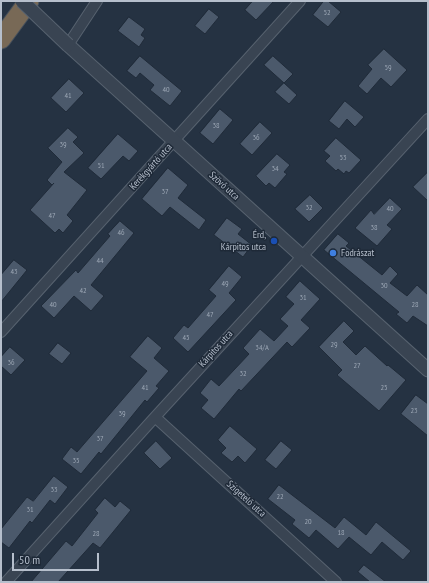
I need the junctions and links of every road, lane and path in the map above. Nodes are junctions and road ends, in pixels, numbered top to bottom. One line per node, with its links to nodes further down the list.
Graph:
1 (22, 1): 6 (street, Szövő utca, bridge)
2 (29, 1): 5 (highway)
3 (97, 1): 6 (street)
4 (300, 1): 8 (street, Kerékgyártó utca)
5 (1, 39)
6 (68, 45): 8 (street, Szövő utca)
7 (428, 119): 9 (street, Kárpitos utca)
8 (174, 140): 9 (street, Szövő utca); 10 (street, Kerékgyártó utca)
9 (301, 256): 11 (street, Szövő utca); 12 (street, Kárpitos utca)
10 (1, 332)
11 (428, 370)
12 (155, 417): 13 (street, Kárpitos utca); 14 (street, Szigetelő utca)
13 (9, 581)
14 (336, 582)

